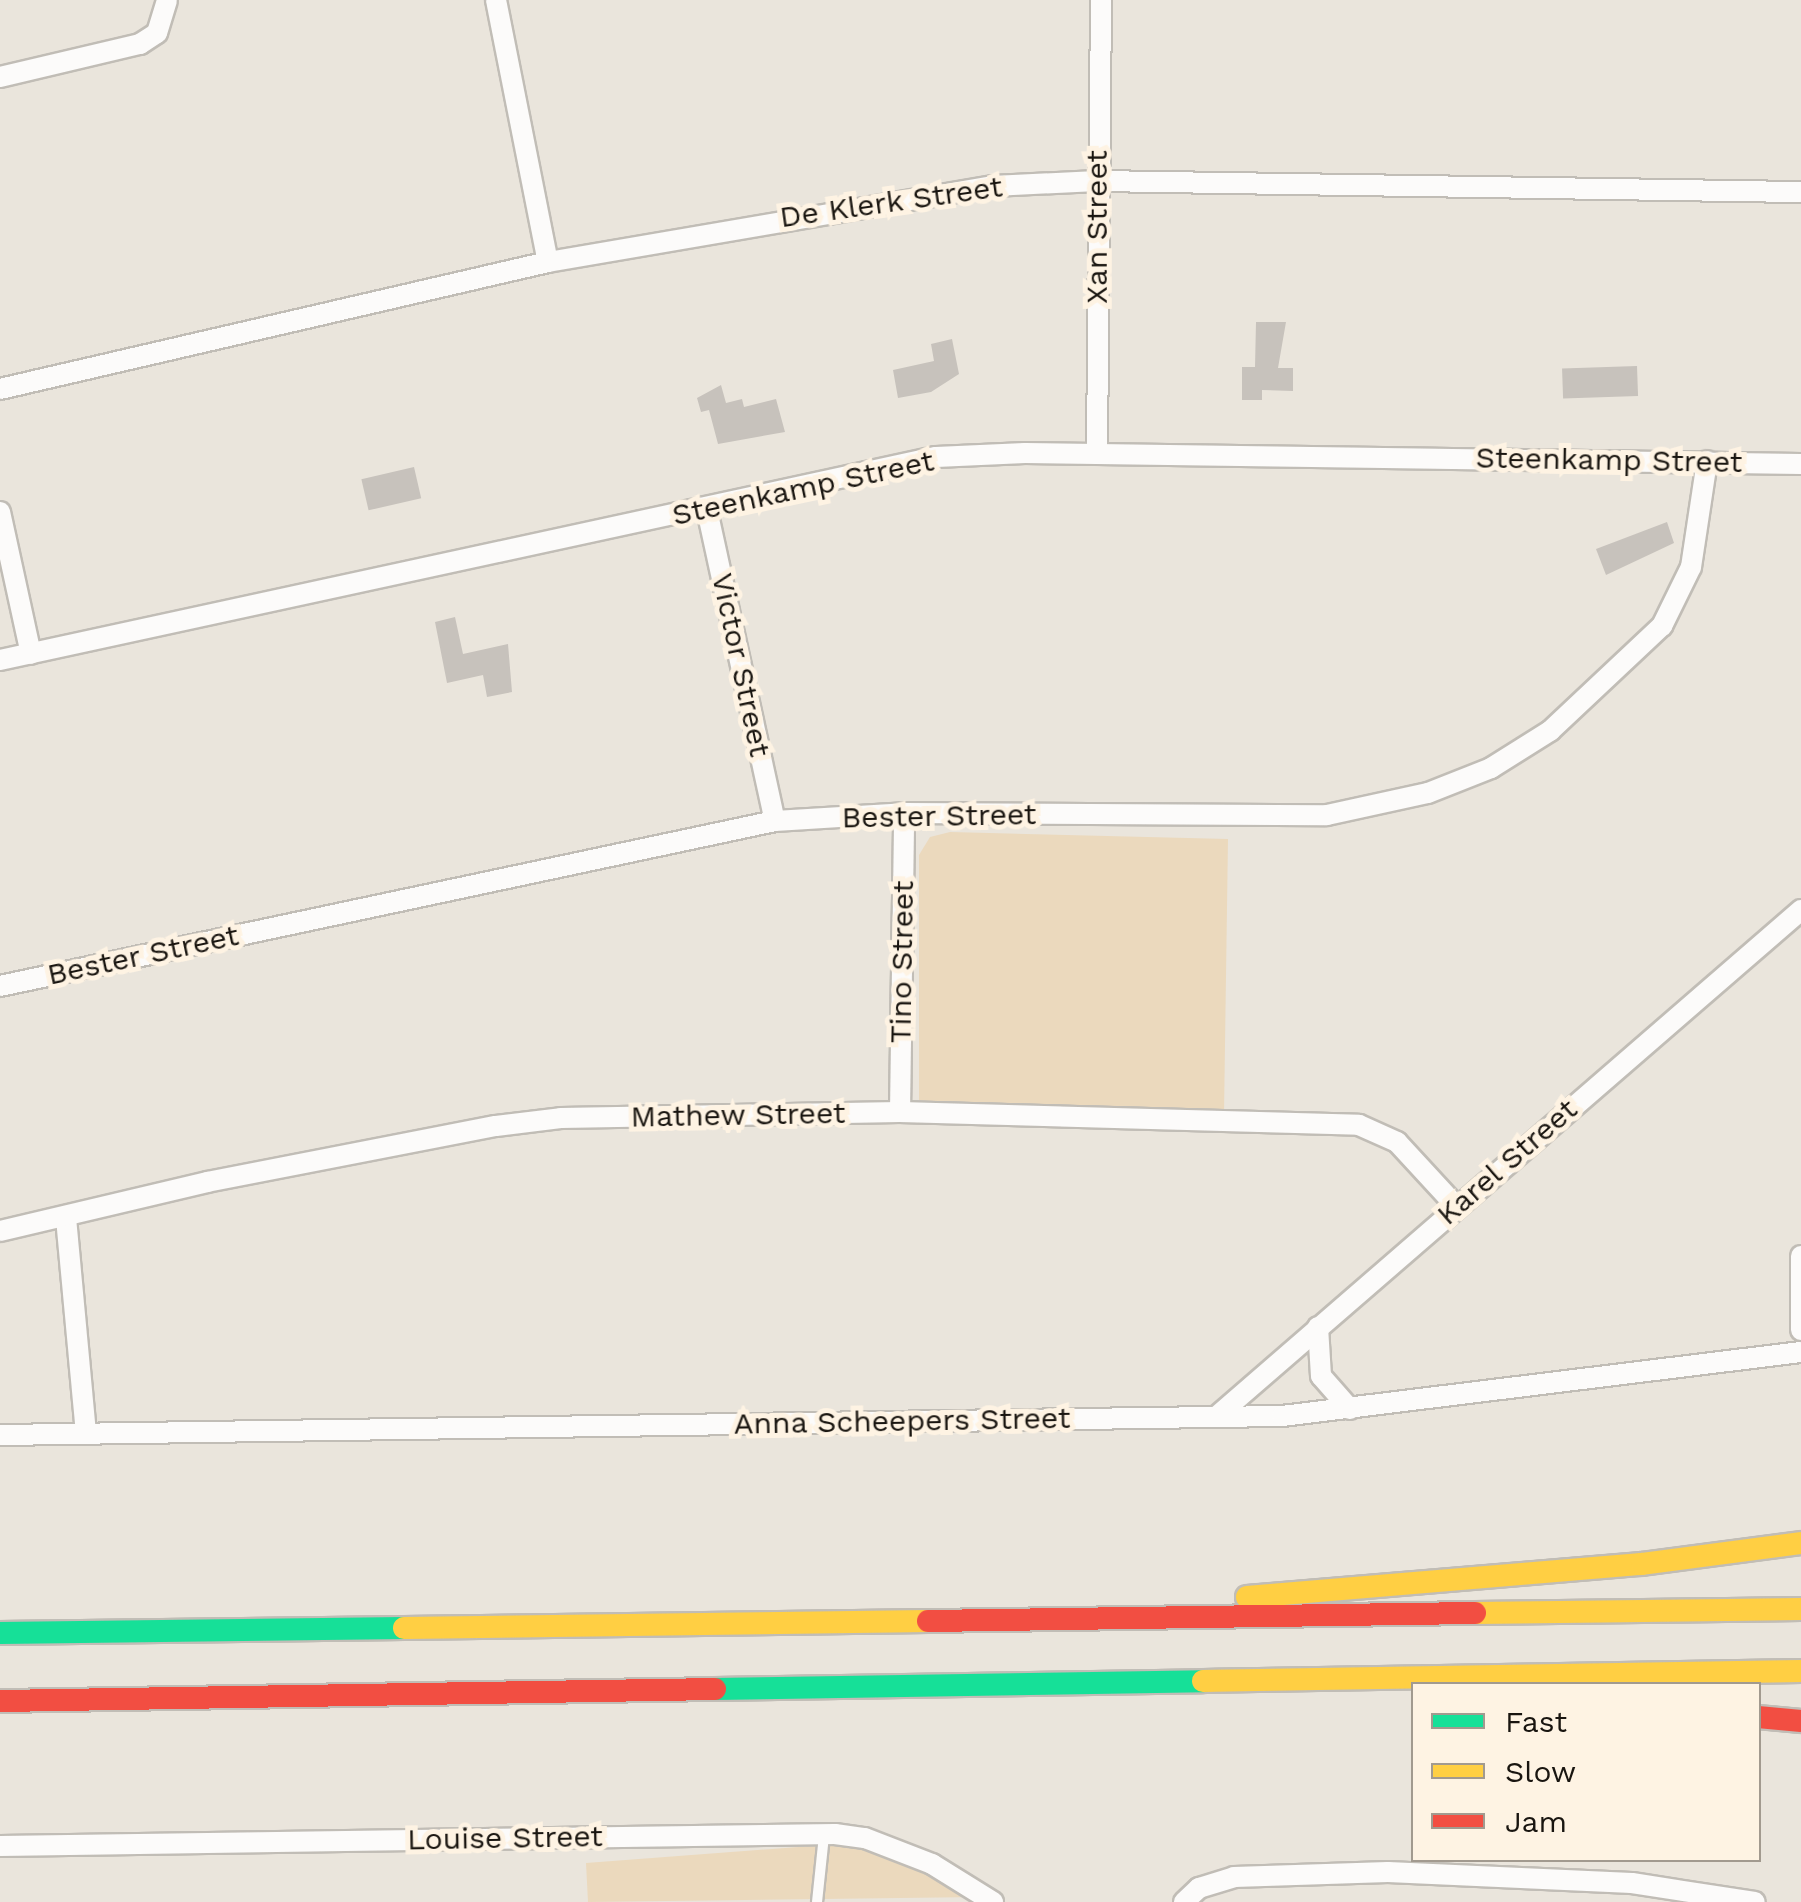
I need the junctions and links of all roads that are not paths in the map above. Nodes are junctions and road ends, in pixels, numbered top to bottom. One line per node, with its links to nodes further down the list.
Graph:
1 (167, 0): 4 (street)
2 (496, 0): 7 (street)
3 (1101, 0): 5 (street, Xan Street)
4 (0, 77)
5 (1097, 181): 6 (street, De Klerk Street); 7 (street, De Klerk Street); 9 (street, Xan Street)
6 (1801, 192)
7 (548, 262): 8 (street, De Klerk Street)
8 (0, 389)
9 (1097, 454): 10 (street, Steenkamp Street); 12 (street, Steenkamp Street)
10 (1707, 461): 11 (street, Steenkamp Street); 16 (street, Bester Street)
11 (1801, 464)
12 (707, 510): 14 (street, Steenkamp Street); 17 (street, Victor Street)
13 (0, 512): 14 (street)
14 (31, 654): 15 (street, Steenkamp Street)
15 (0, 660)
16 (904, 813): 17 (street, Bester Street); 20 (street, Tino Street)
17 (775, 820): 19 (street, Bester Street)
18 (1801, 910): 21 (street, Karel Street)
19 (0, 986)
20 (900, 1112): 21 (street, Mathew Street); 22 (street, Mathew Street)
21 (1456, 1206): 25 (street, Karel Street)
22 (66, 1218): 23 (street, Mathew Street); 30 (street)
23 (0, 1231)
24 (1801, 1256): 26 (street)
25 (1318, 1327): 28 (street); 29 (street, Karel Street)
26 (1801, 1330)
27 (1801, 1352): 28 (street, Anna Scheepers Street)
28 (1350, 1408): 29 (street, Anna Scheepers Street)
29 (1216, 1418): 30 (street, Anna Scheepers Street)
30 (86, 1432): 31 (street, Anna Scheepers Street)
31 (0, 1436)
32 (1801, 1543): 34 (highway)
33 (1801, 1609): 34 (highway)
34 (982, 1622): 35 (highway)
35 (0, 1633)
36 (1801, 1671): 37 (highway)
37 (970, 1686): 38 (highway); 39 (highway)
38 (1411, 1697)
39 (0, 1701)
40 (1761, 1717): 41 (highway)
41 (1801, 1721)
42 (824, 1834): 43 (street, Louise Street); 44 (lane); 45 (street, Louise Street)
43 (0, 1846)
44 (817, 1902)
45 (993, 1902)
46 (1184, 1902): 47 (street)
47 (1755, 1902)

